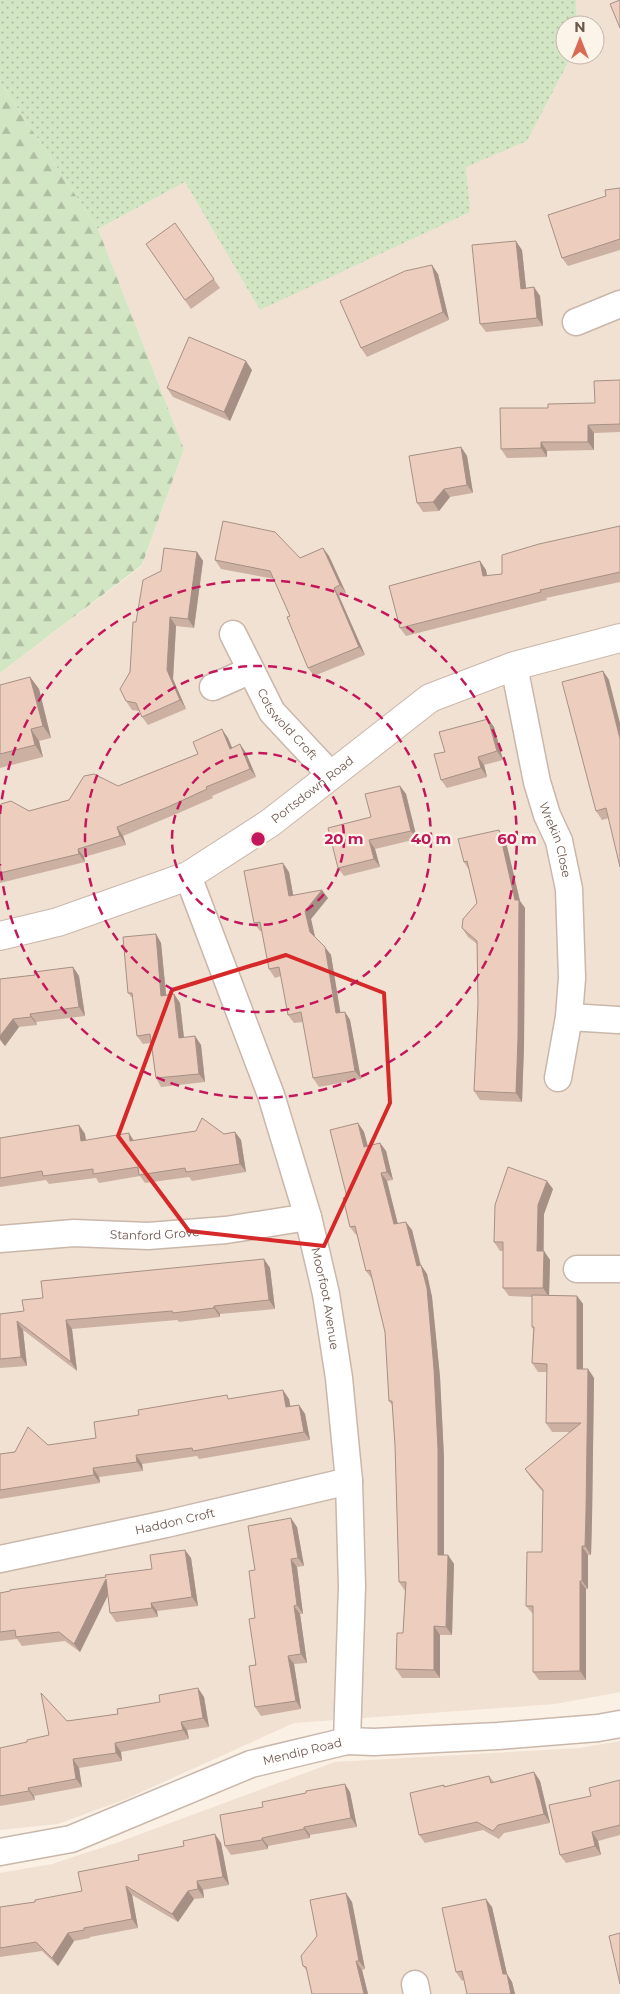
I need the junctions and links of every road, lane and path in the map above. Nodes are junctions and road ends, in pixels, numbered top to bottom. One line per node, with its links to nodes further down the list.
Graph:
1 (620, 304): 2 (street)
2 (576, 322)
3 (233, 634): 6 (street, Cotswold Croft)
4 (620, 638): 5 (street, Portsdown Road)
5 (514, 666): 8 (street, Portsdown Road); 11 (street, Wrekin Close)
6 (251, 670): 7 (street); 8 (street, Cotswold Croft)
7 (213, 688)
8 (330, 774): 9 (street, Portsdown Road)
9 (188, 876): 10 (street, Portsdown Road); 14 (street, Moorfoot Avenue)
10 (0, 936)
11 (569, 1017): 12 (street); 13 (street, Wrekin Close)
12 (618, 1020)
13 (558, 1078)
14 (308, 1217): 15 (street, Stanford Grove); 18 (street, Moorfoot Avenue)
15 (0, 1239)
16 (577, 1269): 17 (street)
17 (620, 1269)
18 (349, 1481): 19 (street, Haddon Croft); 21 (street, Moorfoot Avenue)
19 (0, 1559)
20 (620, 1724): 21 (street, Mendip Road)
21 (347, 1741): 22 (street, Mendip Road)
22 (0, 1852)

